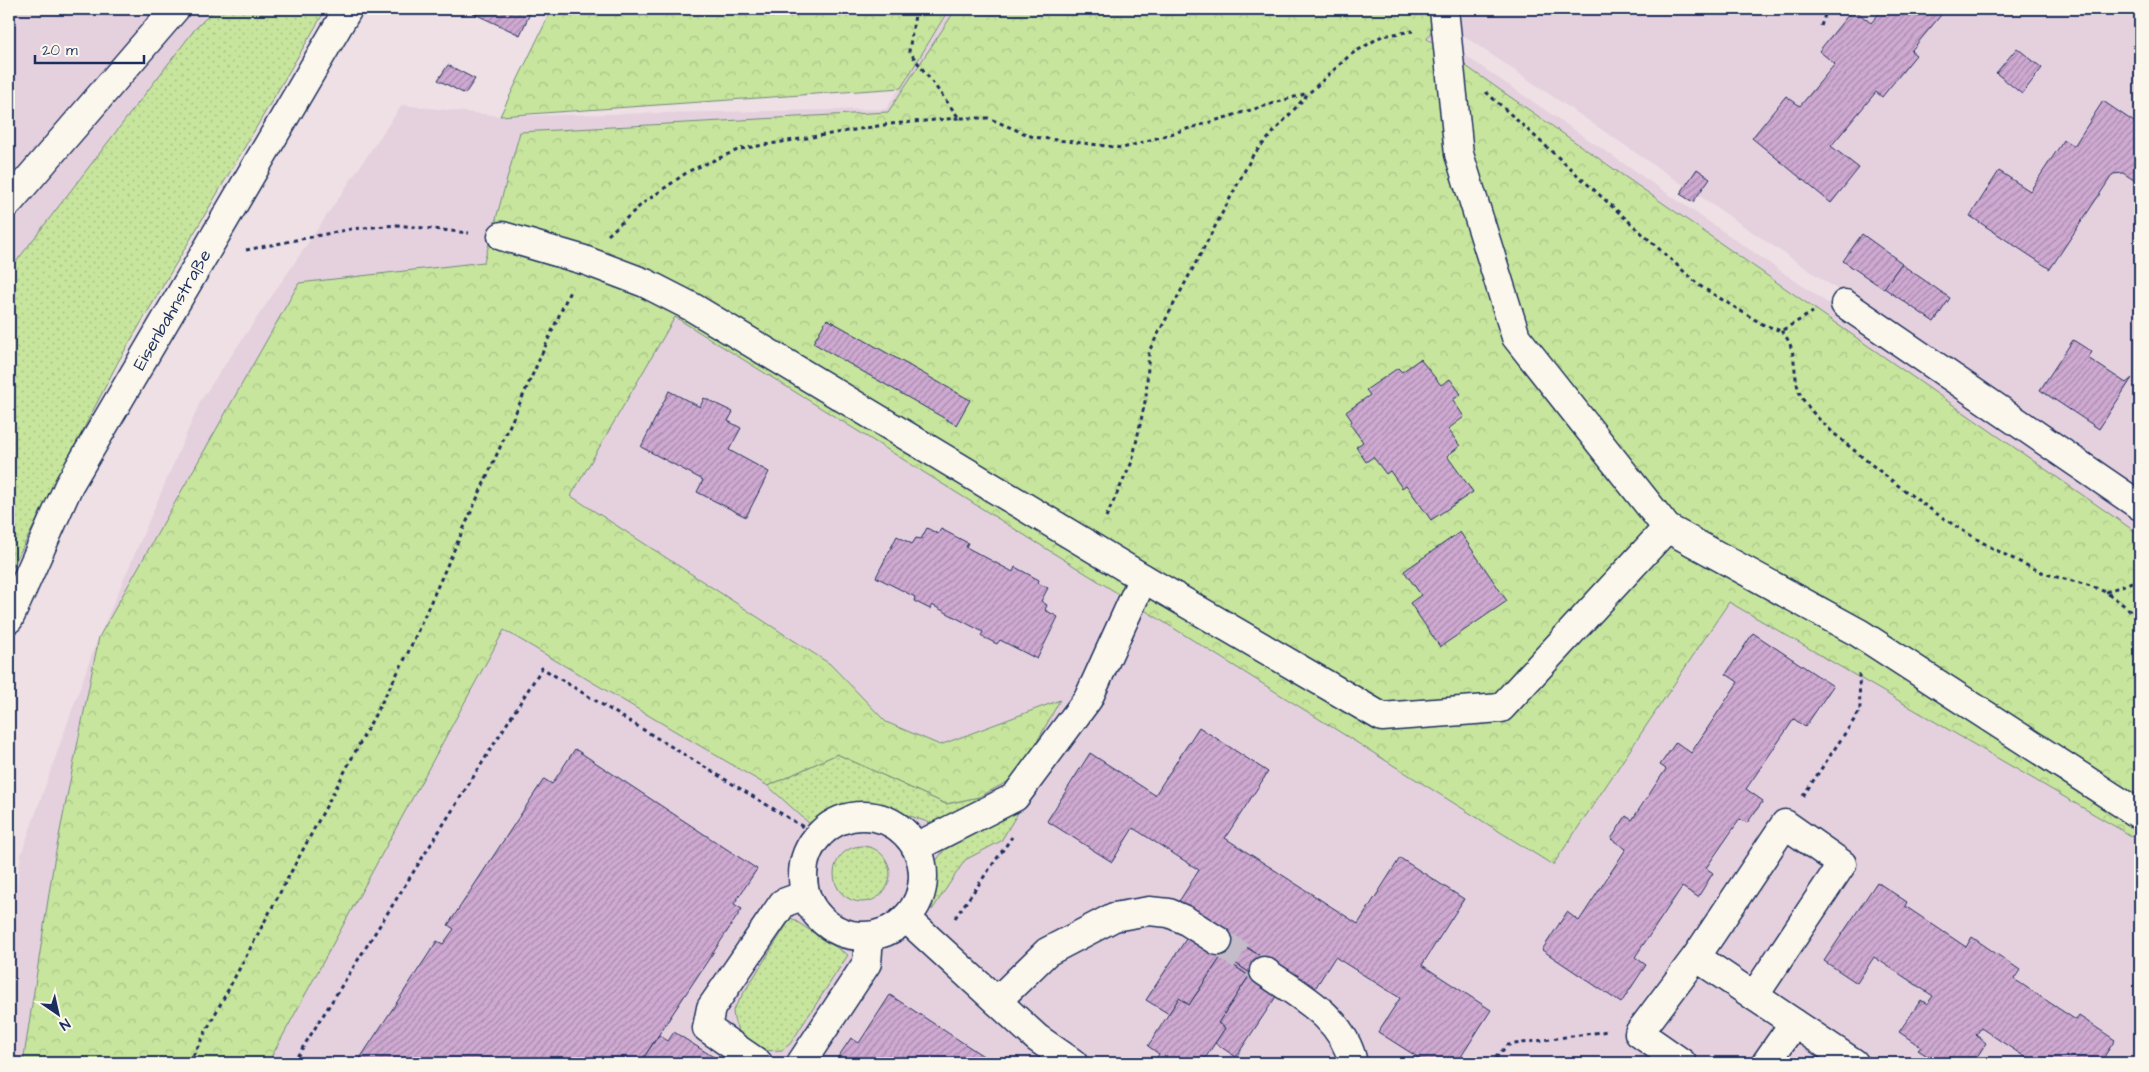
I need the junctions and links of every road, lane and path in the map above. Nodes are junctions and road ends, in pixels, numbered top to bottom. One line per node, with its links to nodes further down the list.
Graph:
1 (175, 9): 11 (street)
2 (348, 9): 14 (street, Eisenbahnstraße)
3 (916, 9): 10 (path)
4 (1444, 9): 8 (street)
5 (1827, 9): 6 (path)
6 (1821, 26)
7 (1415, 31): 9 (path)
8 (1451, 75): 16 (path); 18 (street)
9 (1309, 93): 10 (path); 19 (path)
10 (959, 118): 13 (path)
11 (10, 196)
12 (502, 236): 13 (street); 14 (path)
13 (584, 260): 19 (street); 42 (path)
14 (199, 262): 23 (street, Eisenbahnstraße)
15 (1845, 304): 16 (path); 17 (street)
16 (1781, 331): 22 (path)
17 (2140, 506)
18 (1667, 528): 20 (street); 26 (street)
19 (1092, 547): 20 (street)
20 (1143, 578): 30 (street)
21 (2140, 579): 22 (path)
22 (2106, 592): 24 (path)
23 (9, 618)
24 (2140, 618)
25 (1860, 711): 27 (path)
26 (2140, 815)
27 (1785, 824): 36 (street); 38 (street)
28 (818, 836): 30 (street); 31 (street); 43 (path)
29 (1012, 836): 35 (path)
30 (916, 847): 32 (street)
31 (805, 895): 33 (street); 44 (street)
32 (906, 918): 33 (street); 35 (street)
33 (869, 937): 45 (street)
34 (1218, 941): 39 (street)
35 (936, 945): 39 (street)
36 (1696, 957): 38 (street); 41 (street)
37 (1264, 971): 47 (street)
38 (1754, 996): 40 (street)
39 (996, 1001): 46 (street)
40 (1794, 1023): 50 (street); 51 (street)
41 (1639, 1033): 48 (path); 49 (street)
42 (189, 1063)
43 (293, 1063)
44 (758, 1063)
45 (801, 1063)
46 (1073, 1063)
47 (1353, 1063)
48 (1490, 1063)
49 (1682, 1063)
50 (1766, 1063)
51 (1854, 1063)

